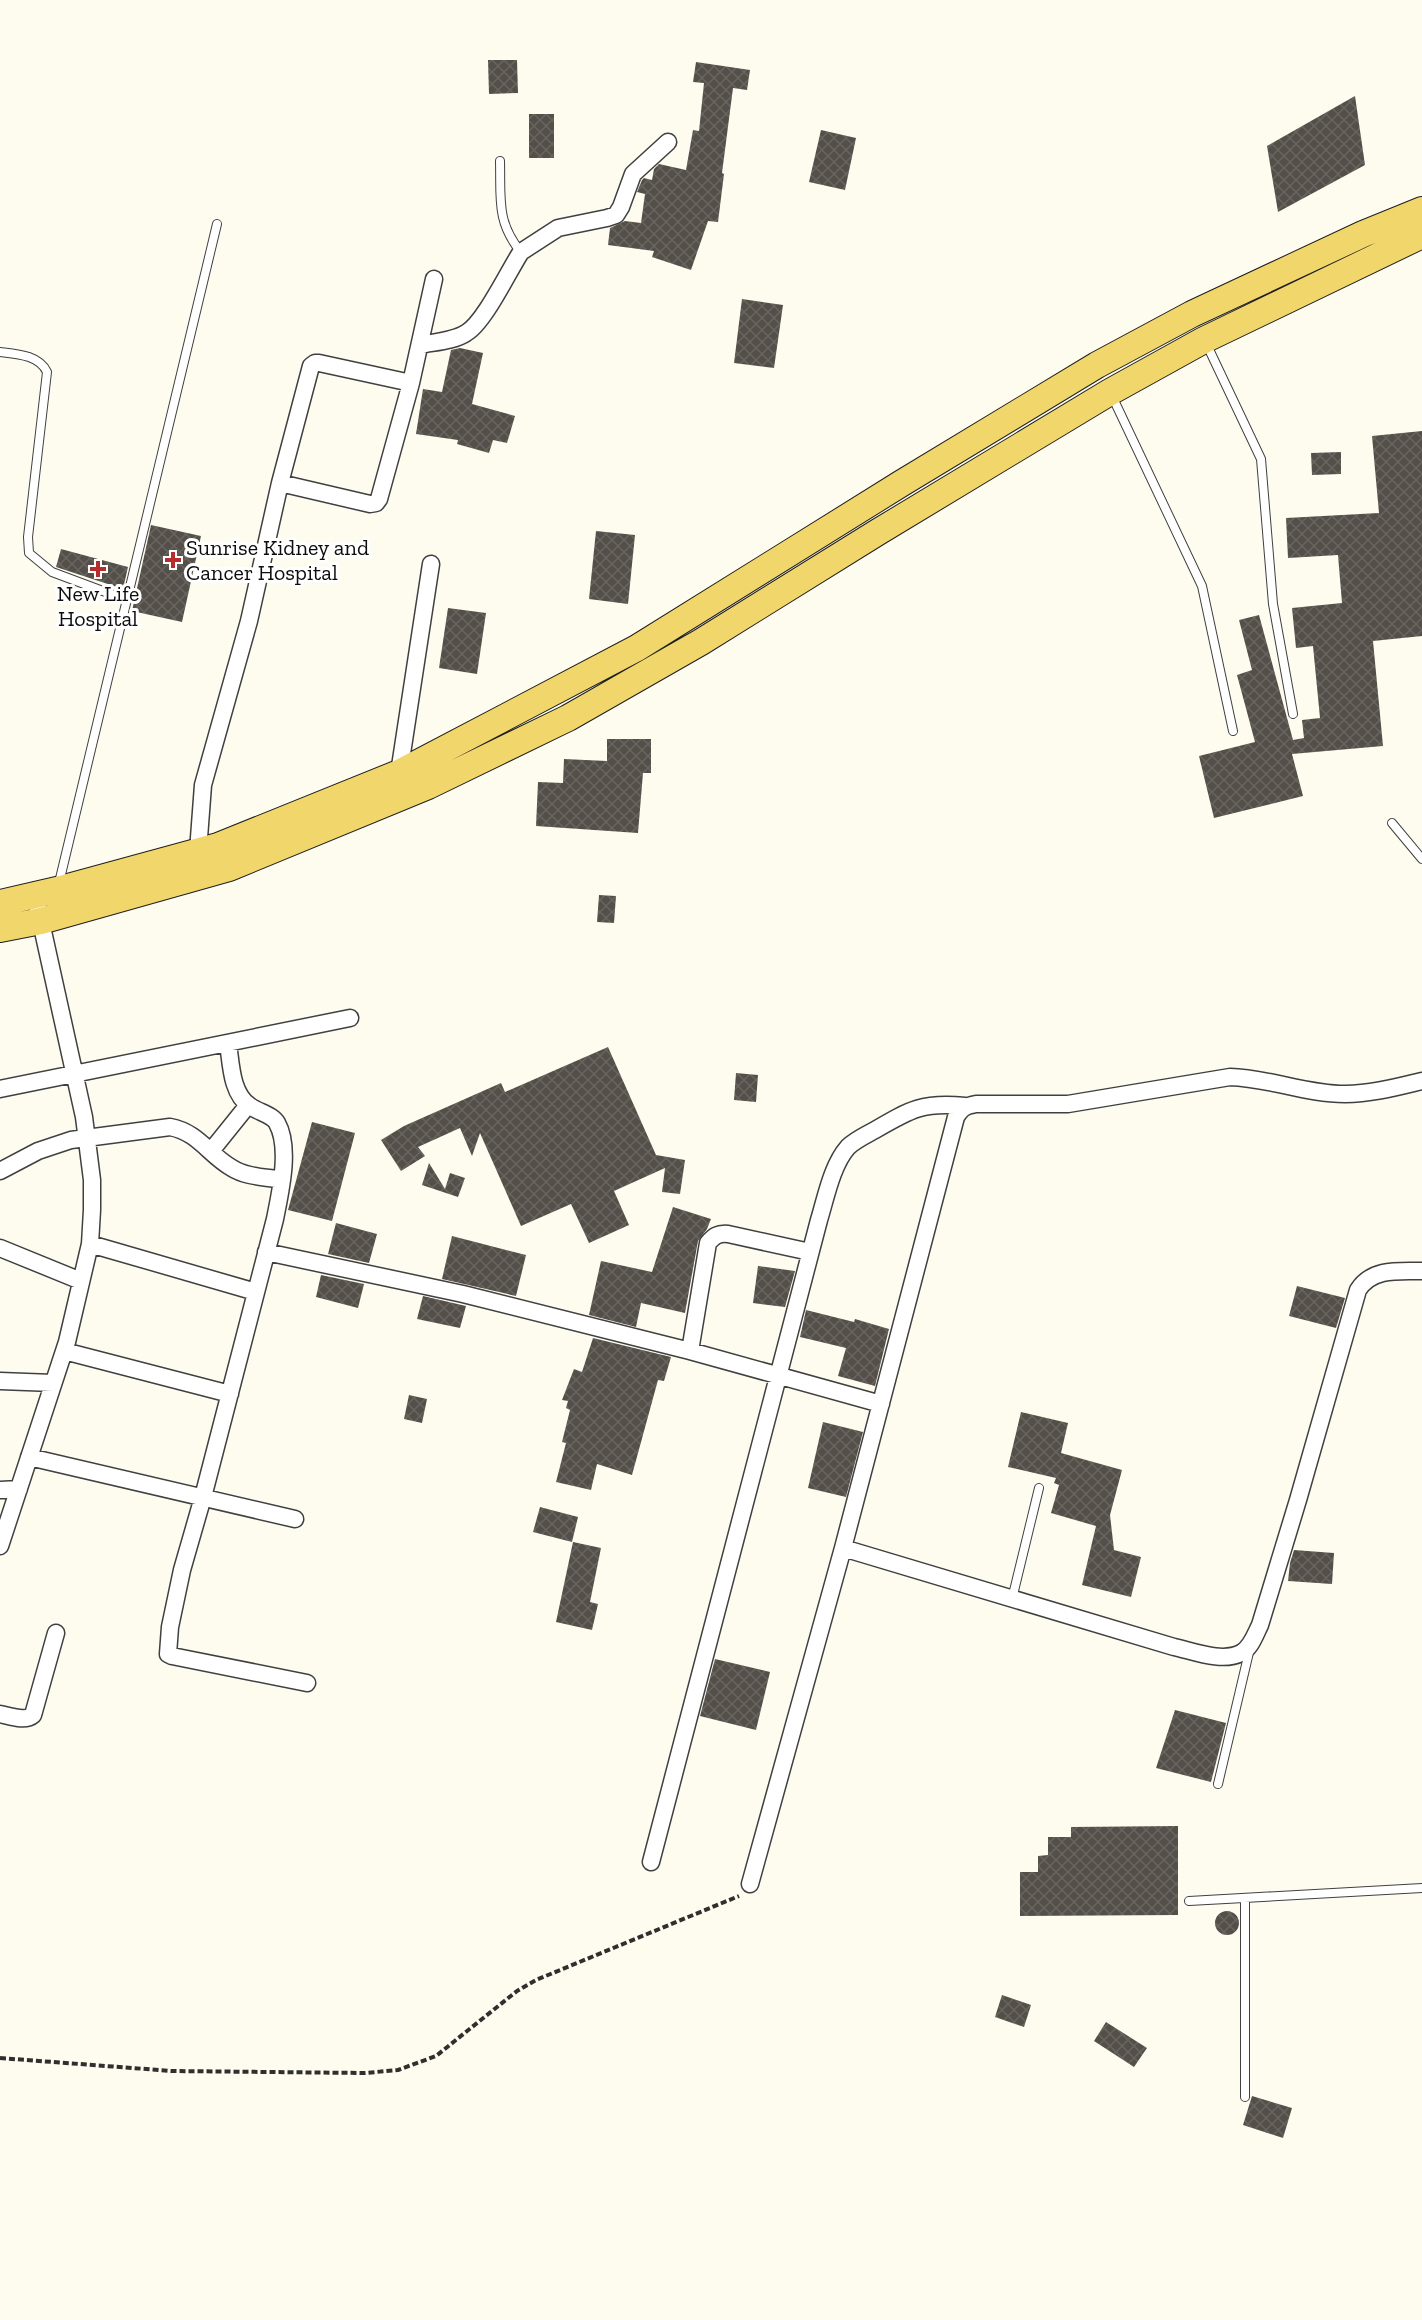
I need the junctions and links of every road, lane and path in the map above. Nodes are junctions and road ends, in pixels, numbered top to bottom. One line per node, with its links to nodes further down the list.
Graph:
1 (668, 142): 5 (street)
2 (500, 161): 5 (lane)
3 (217, 224): 16 (lane)
4 (1418, 230): 7 (main road); 12 (main road)
5 (521, 252): 8 (street)
6 (434, 279): 8 (street)
7 (1204, 340): 11 (main road); 17 (lane)
8 (420, 345): 10 (street)
9 (0, 352): 16 (lane)
10 (411, 383): 14 (street); 14 (street)
11 (1110, 392): 13 (main road); 18 (lane)
12 (973, 440): 13 (main road); 19 (main road)
13 (988, 465): 25 (main road)
14 (280, 483): 21 (street)
15 (431, 564): 19 (street)
16 (126, 600): 23 (lane)
17 (1293, 714)
18 (1233, 731)
19 (399, 773): 21 (main road)
20 (1392, 823): 22 (lane)
21 (198, 851): 23 (main road)
22 (1422, 859)
23 (46, 893): 24 (main road); 25 (street)
24 (0, 903)
25 (41, 921): 26 (main road); 29 (street)
26 (0, 929)
27 (350, 1018): 28 (street)
28 (228, 1043): 29 (street); 32 (street)
29 (74, 1074): 31 (street); 34 (street)
30 (1422, 1081): 33 (street)
31 (0, 1089)
32 (248, 1105): 35 (street); 37 (street)
33 (965, 1106): 41 (street); 51 (street)
34 (86, 1137): 35 (street); 36 (street); 38 (street)
35 (211, 1151): 37 (street)
36 (0, 1171)
37 (282, 1180): 40 (street)
38 (90, 1244): 43 (street); 44 (street)
39 (0, 1248): 43 (street)
40 (266, 1252): 44 (street); 46 (street)
41 (810, 1252): 46 (street); 47 (street)
42 (1422, 1271): 62 (street)
43 (81, 1281): 45 (street)
44 (256, 1292): 50 (street)
45 (64, 1351): 49 (street); 50 (street)
46 (690, 1351): 47 (street)
47 (778, 1377): 51 (street); 66 (street)
48 (0, 1380): 49 (street)
49 (53, 1383): 52 (street)
50 (230, 1394): 56 (street)
51 (881, 1404): 59 (street)
52 (29, 1457): 54 (street); 56 (street)
53 (1039, 1488): 60 (lane)
54 (19, 1489): 55 (street); 58 (street)
55 (0, 1490)
56 (203, 1497): 57 (street); 63 (street)
57 (295, 1519)
58 (0, 1546)
59 (843, 1548): 60 (street); 67 (street)
60 (1012, 1599): 62 (street)
61 (56, 1633): 64 (street)
62 (1251, 1645): 65 (lane)
63 (307, 1683)
64 (0, 1714)
65 (1218, 1784)
66 (651, 1862)
67 (750, 1884): 71 (path)
68 (1422, 1888): 69 (lane)
69 (1245, 1898): 70 (lane); 72 (lane)
70 (1189, 1901)
71 (0, 2058)
72 (1245, 2097)

